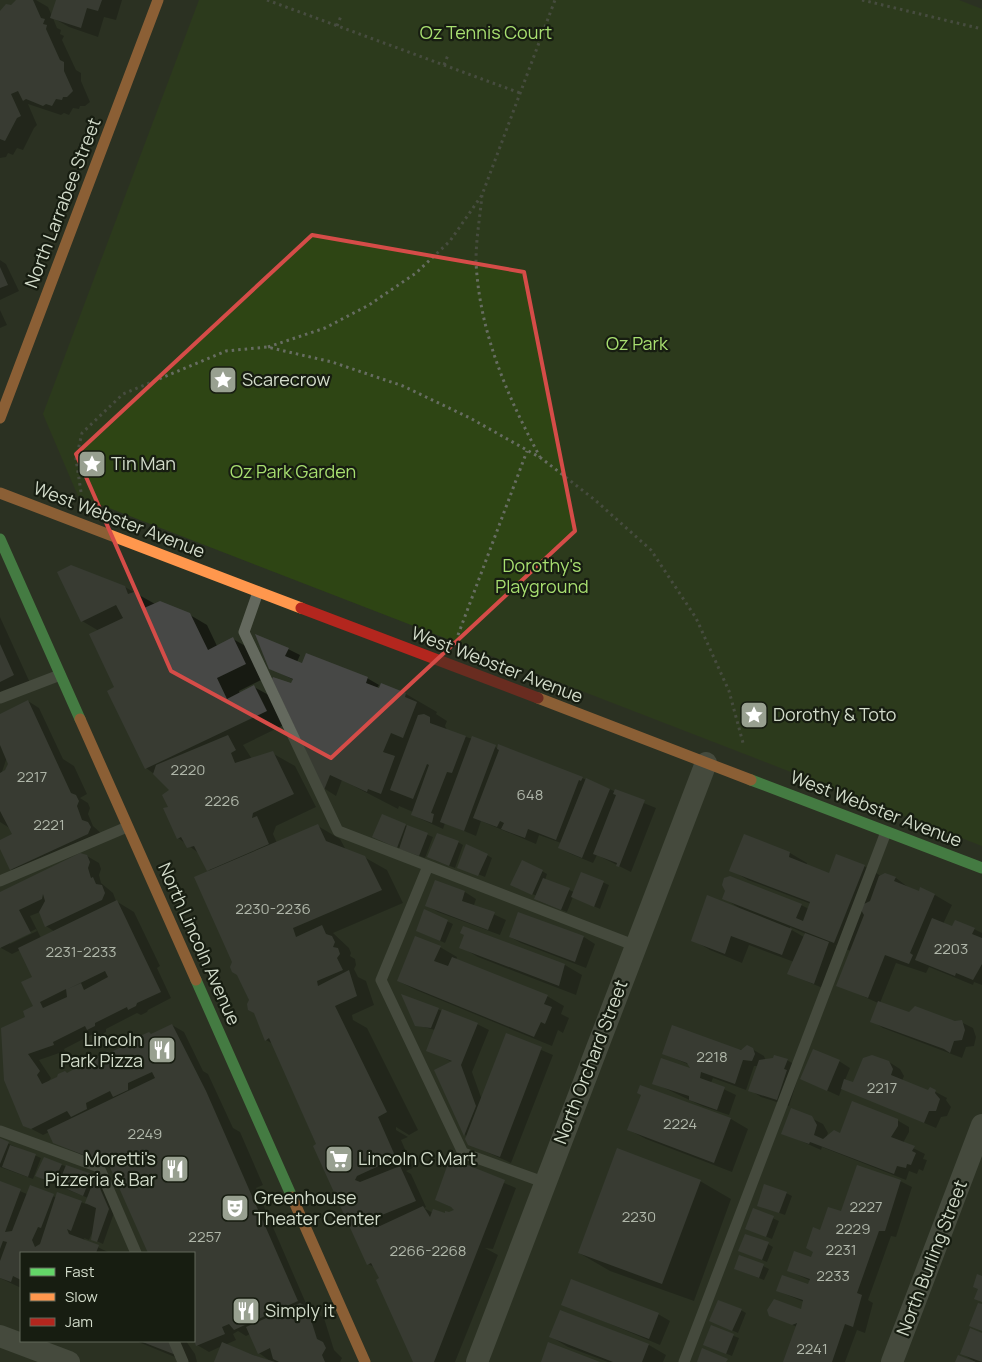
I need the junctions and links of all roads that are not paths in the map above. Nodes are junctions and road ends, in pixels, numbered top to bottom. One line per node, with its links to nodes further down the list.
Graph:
1 (158, 0): 2 (street, North Larrabee Street)
2 (0, 418)
3 (0, 493): 5 (street, West Webster Avenue)
4 (0, 539): 6 (street, North Lincoln Avenue)
5 (258, 592): 8 (street, West Webster Avenue); 11 (lane)
6 (60, 675): 7 (lane); 9 (street, North Lincoln Avenue)
7 (0, 698)
8 (706, 763): 10 (street, West Webster Avenue); 14 (street, North Orchard Street)
9 (128, 827): 13 (lane); 23 (street, North Lincoln Avenue)
10 (886, 832): 12 (street, West Webster Avenue); 25 (lane)
11 (428, 866): 14 (lane); 17 (lane)
12 (982, 868)
13 (0, 881)
14 (636, 946): 17 (street, North Orchard Street)
15 (982, 1125): 26 (street, North Burling Street)
16 (0, 1131): 18 (lane)
17 (546, 1183): 24 (street, North Orchard Street)
18 (136, 1252)
19 (0, 1336): 21 (street)
20 (174, 1342): 22 (lane)
21 (69, 1362)
22 (183, 1362)
23 (365, 1362)
24 (477, 1362)
25 (684, 1362)
26 (892, 1362)

